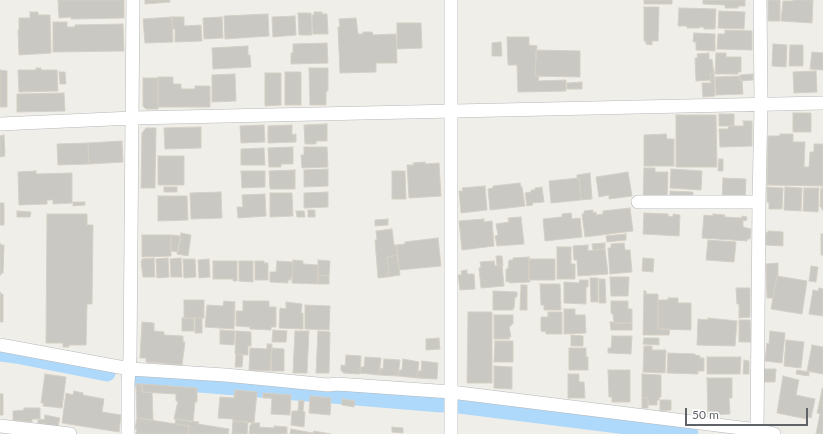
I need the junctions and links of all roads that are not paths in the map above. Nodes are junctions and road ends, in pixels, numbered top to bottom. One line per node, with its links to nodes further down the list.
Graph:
1 (133, 0): 7 (street)
2 (451, 0): 6 (street)
3 (760, 0): 5 (street)
4 (823, 103): 5 (street)
5 (761, 104): 6 (street); 10 (street)
6 (451, 110): 7 (street); 13 (street)
7 (133, 118): 8 (street); 12 (street)
8 (0, 124)
9 (638, 202): 10 (street)
10 (759, 202): 15 (street)
11 (0, 345): 12 (street)
12 (130, 369): 13 (street); 17 (street)
13 (451, 392): 15 (street); 18 (street)
14 (0, 426): 16 (street)
15 (757, 432): 19 (street)
16 (70, 434)
17 (128, 434)
18 (451, 434)
19 (774, 434)

